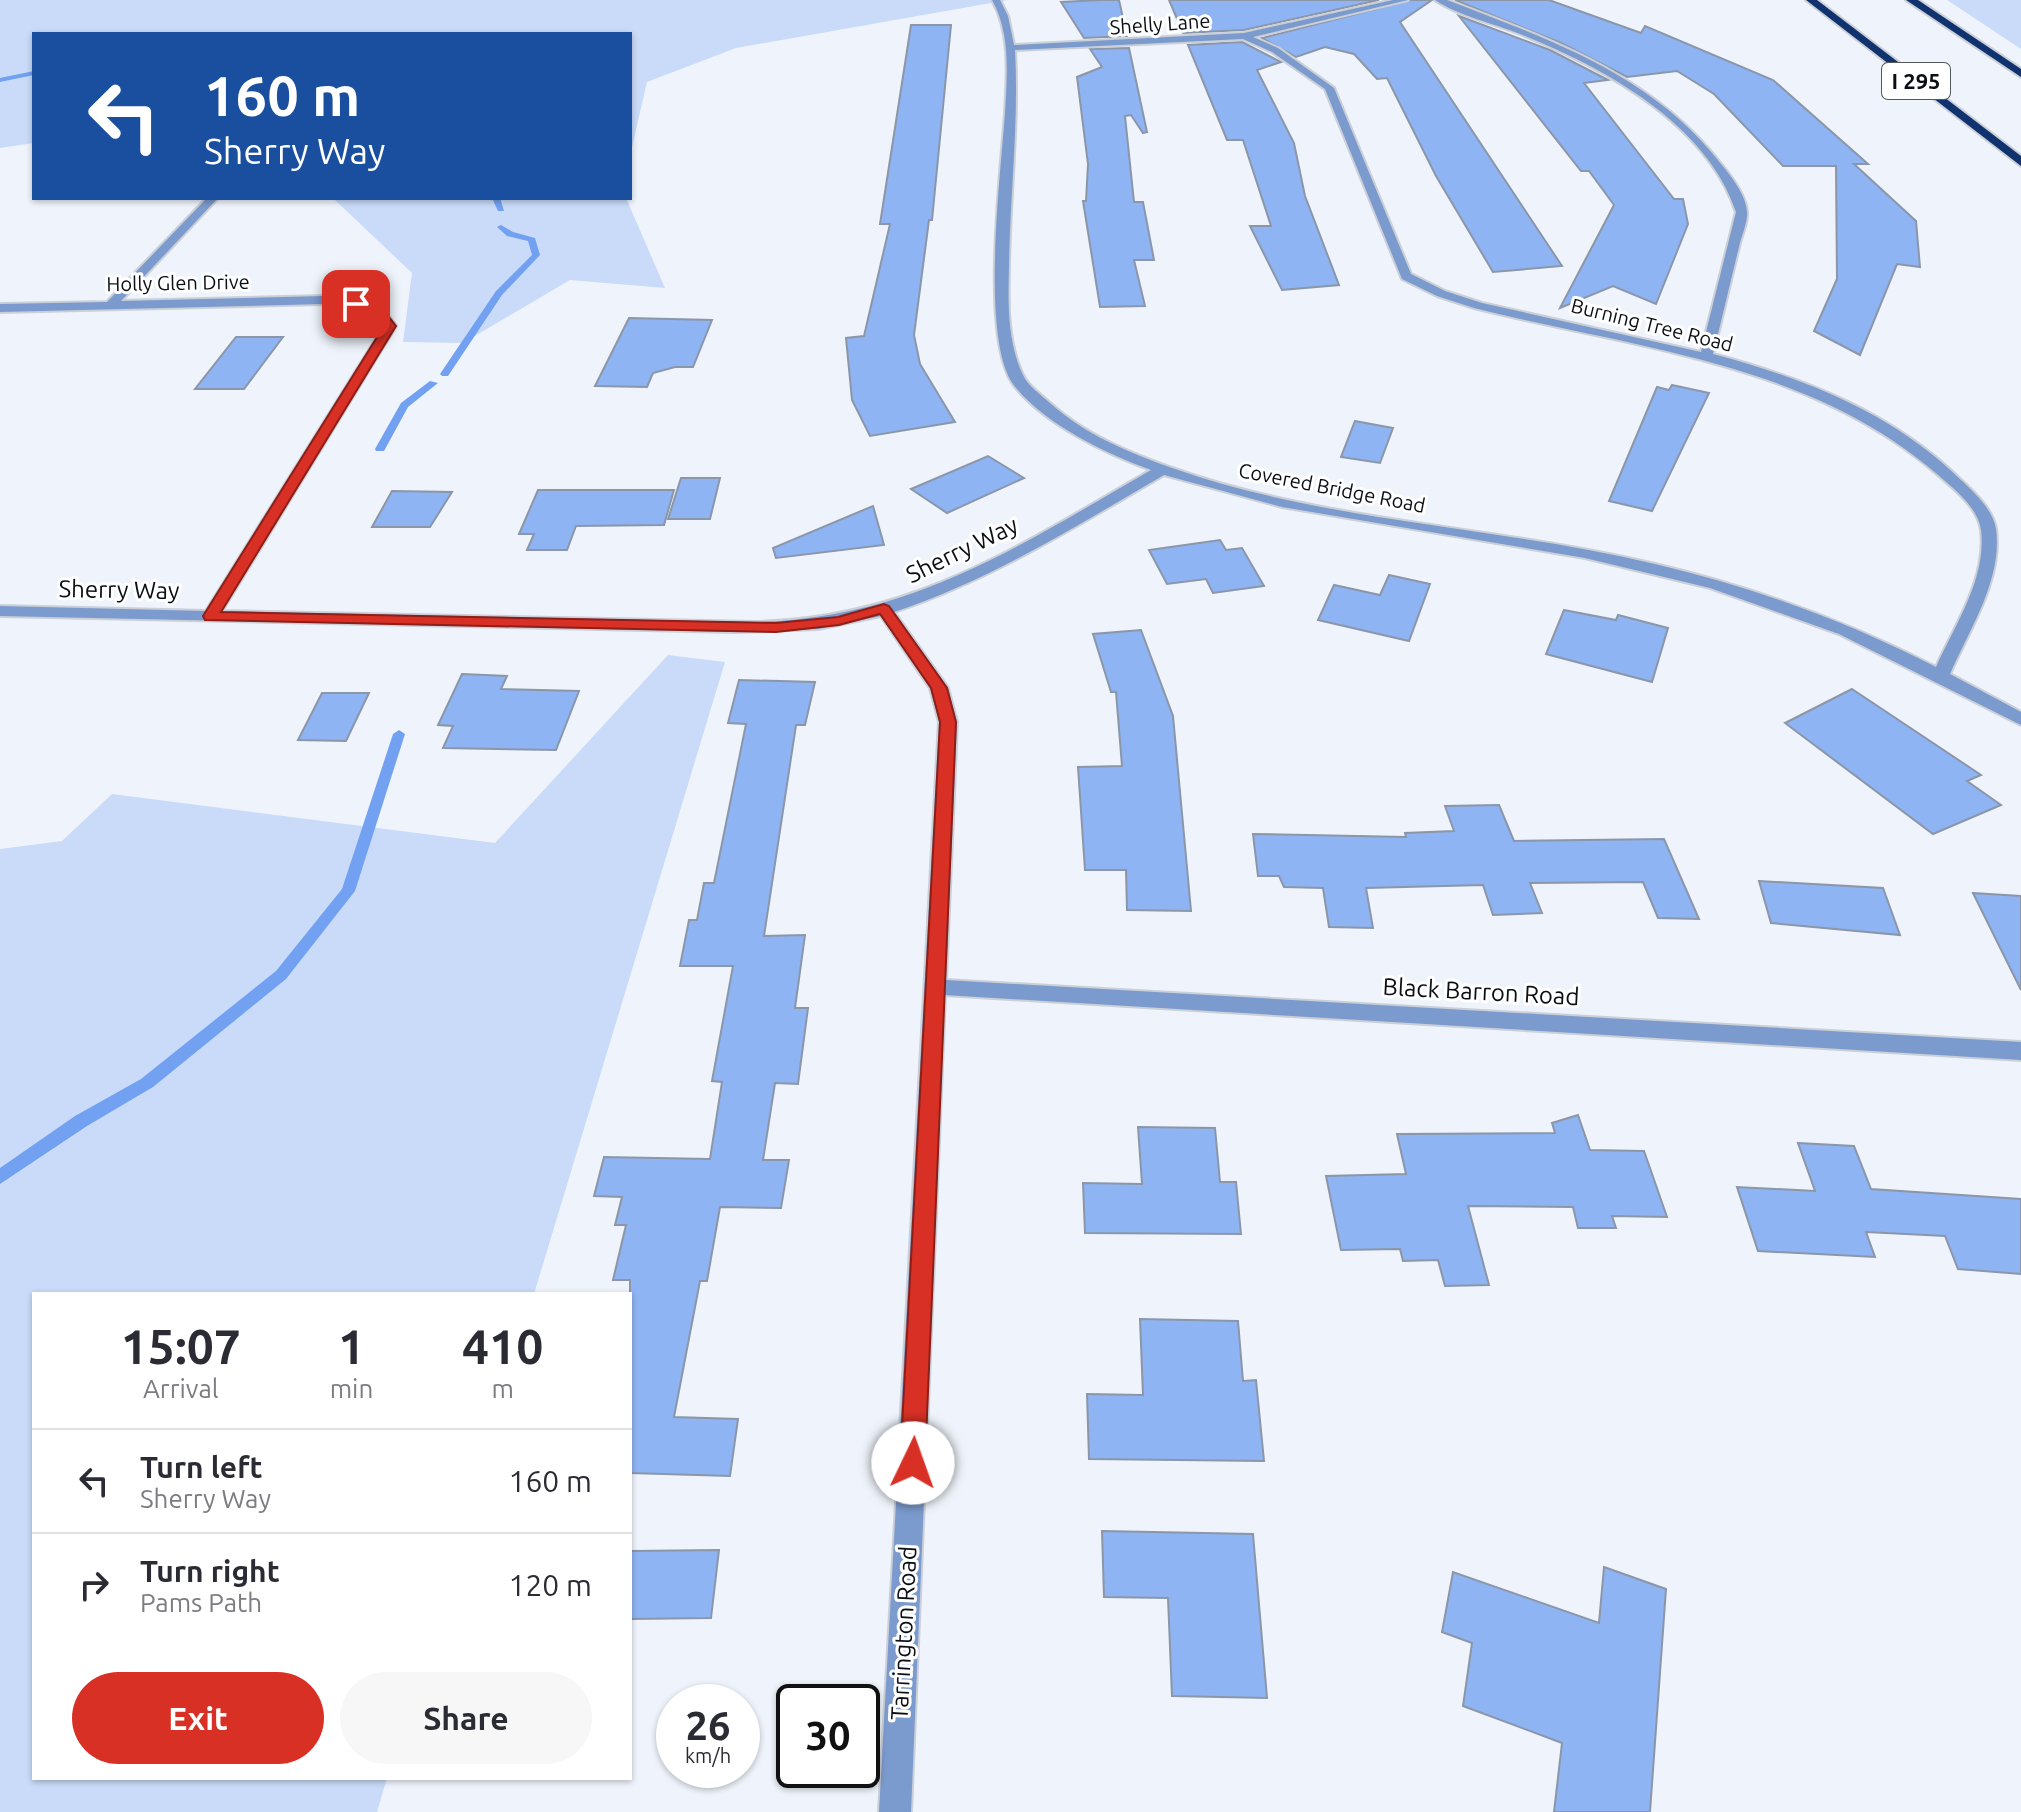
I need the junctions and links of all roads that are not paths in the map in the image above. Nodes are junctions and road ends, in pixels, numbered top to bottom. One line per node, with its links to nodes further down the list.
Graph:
1 (996, 0): 7 (street, Covered Bridge Road)
2 (1404, 0): 6 (street, Shelly Lane)
3 (1439, 0): 13 (street)
4 (1811, 0): 9 (highway, I 295)
5 (1911, 0): 8 (highway, I 295)
6 (1244, 36): 7 (street, Shelly Lane); 13 (street, Burning Tree Road)
7 (1010, 48): 14 (street, Covered Bridge Road)
8 (2021, 74)
9 (2021, 162)
10 (211, 200): 11 (street)
11 (112, 304): 12 (street, Holly Glen Drive); 17 (street, Holly Glen Drive)
12 (0, 308)
13 (1706, 356): 18 (street, Burning Tree Road)
14 (1161, 470): 15 (street, Sherry Way); 18 (street, Covered Bridge Road)
15 (884, 609): 17 (street, Sherry Way); 20 (street, Tarrington Road)
16 (0, 611): 17 (street, Sherry Way)
17 (211, 616)
18 (1941, 675): 19 (street, Covered Bridge Road)
19 (2021, 719)
20 (937, 987): 21 (street, Black Barron Road); 22 (street, Tarrington Road)
21 (2021, 1051)
22 (895, 1812)

